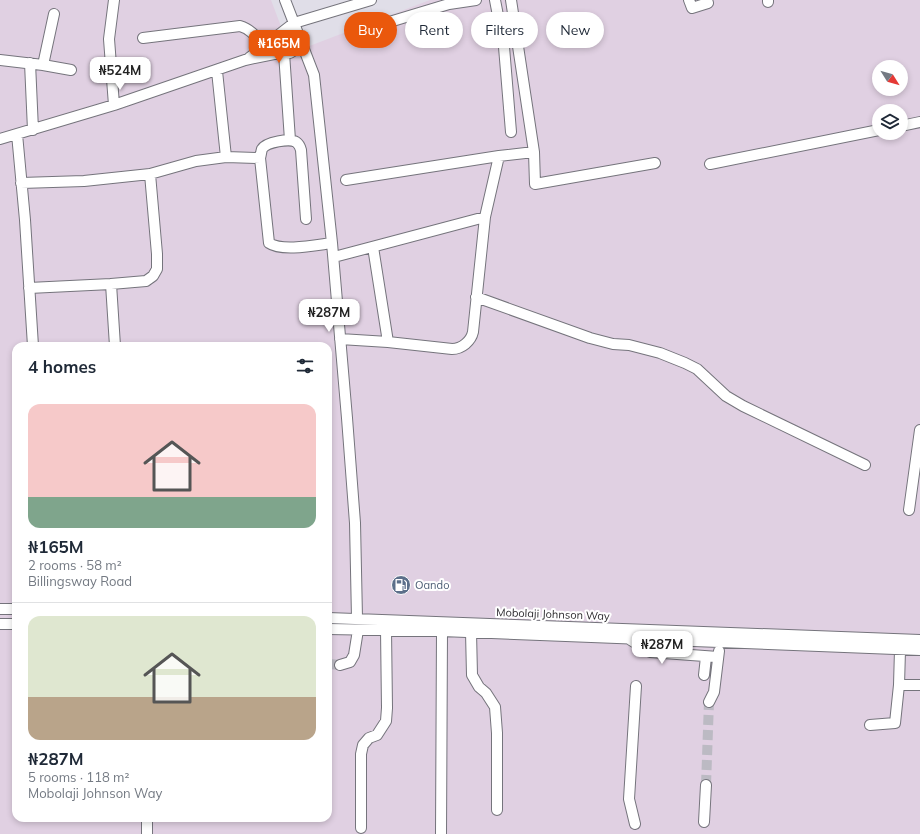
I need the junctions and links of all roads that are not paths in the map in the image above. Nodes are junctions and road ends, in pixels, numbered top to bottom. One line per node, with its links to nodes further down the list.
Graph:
1 (114, 0): 22 (street)
2 (285, 0): 11 (street)
3 (371, 0): 11 (street)
4 (476, 0): 10 (street)
5 (495, 0): 27 (street)
6 (511, 0): 31 (street)
7 (689, 0): 8 (street)
8 (707, 0)
9 (54, 14): 19 (street)
10 (397, 20)
11 (294, 23): 13 (street); 14 (street)
12 (143, 38): 14 (street)
13 (303, 45): 15 (street); 42 (street)
14 (264, 46): 17 (street)
15 (284, 53): 17 (street); 30 (street)
16 (0, 60): 18 (street)
17 (245, 60): 21 (street)
18 (30, 63): 19 (street); 25 (street)
19 (43, 65): 20 (street)
20 (71, 70)
21 (217, 70): 22 (street); 33 (street)
22 (114, 104): 25 (street)
23 (920, 122): 24 (street)
24 (908, 125)
25 (33, 130): 28 (street)
26 (872, 131): 36 (street)
27 (511, 132)
28 (17, 134): 29 (street); 39 (street)
29 (0, 139)
30 (290, 140): 34 (street); 41 (street)
31 (534, 152): 32 (street); 35 (street)
32 (499, 156): 38 (street); 40 (street)
33 (226, 157): 34 (street); 37 (street)
34 (260, 158): 42 (street)
35 (655, 163)
36 (710, 164)
37 (150, 174): 39 (street); 45 (street)
38 (346, 180)
39 (21, 184): 46 (street)
40 (485, 217): 43 (street); 47 (street)
41 (306, 219)
42 (332, 243): 44 (street)
43 (372, 247): 44 (street); 51 (street)
44 (334, 257): 48 (street)
45 (111, 284): 46 (street); 50 (street)
46 (29, 288): 49 (street)
47 (476, 297): 51 (street); 53 (street)
48 (340, 339): 51 (street); 59 (street)
49 (33, 342)
50 (115, 342)
51 (388, 342)
52 (920, 430): 54 (street)
53 (865, 465)
54 (917, 471): 55 (street)
55 (909, 510)
56 (0, 609): 57 (street)
57 (12, 609)
58 (332, 618): 59 (street, Mobolaji Johnson Way)
59 (357, 618): 68 (street, Mobolaji Johnson Way)
60 (0, 624): 61 (street)
61 (12, 624)
62 (332, 629): 63 (street, Mobolaji Johnson Way)
63 (358, 630): 64 (street, Mobolaji Johnson Way); 74 (street)
64 (386, 630): 65 (street, Mobolaji Johnson Way); 86 (street)
65 (442, 631): 66 (street, Mobolaji Johnson Way); 88 (street)
66 (471, 632): 67 (street, Mobolaji Johnson Way); 82 (street)
67 (629, 639): 69 (street, Mobolaji Johnson Way); 72 (street)
68 (920, 640)
69 (720, 643): 70 (street, Mobolaji Johnson Way); 73 (street)
70 (900, 650): 71 (street, Mobolaji Johnson Way); 76 (street)
71 (920, 650)
72 (706, 657): 73 (street); 75 (street)
73 (718, 658): 79 (street)
74 (340, 665)
75 (704, 675)
76 (899, 685): 77 (street); 80 (street)
77 (920, 685)
78 (636, 686): 85 (street)
79 (709, 702)
80 (870, 725)
81 (706, 785): 84 (street)
82 (497, 810)
83 (146, 822): 87 (street)
84 (704, 822)
85 (635, 824)
86 (361, 828)
87 (147, 834)
88 (440, 834)

